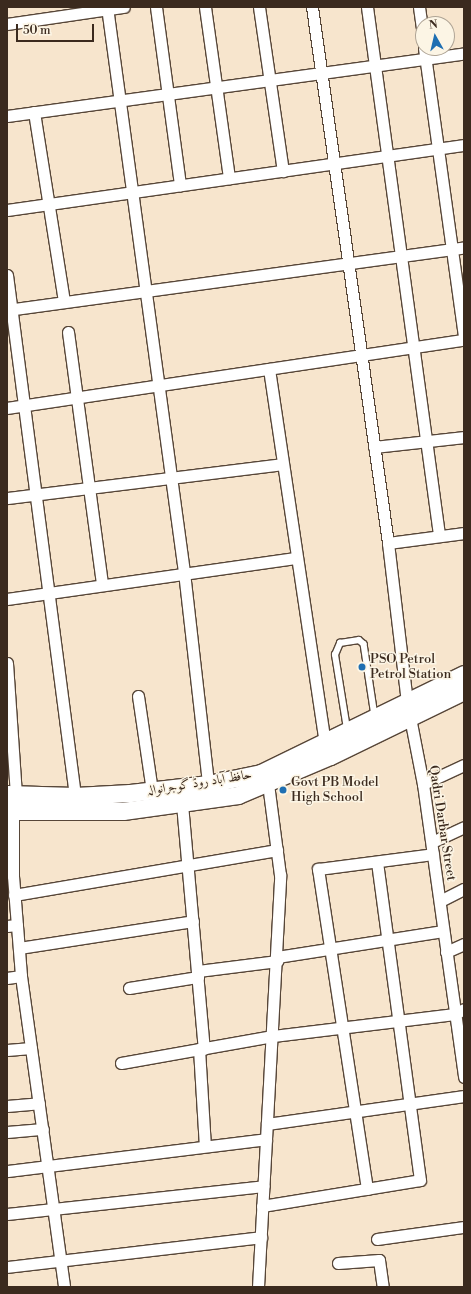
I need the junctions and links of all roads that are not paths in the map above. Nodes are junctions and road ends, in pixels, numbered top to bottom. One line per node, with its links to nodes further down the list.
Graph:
1 (124, 7): 7 (street)
2 (156, 7): 15 (street)
3 (205, 7): 14 (street)
4 (259, 7): 13 (street)
5 (312, 7): 12 (street, Qadri Darbar Street)
6 (367, 7): 11 (street)
7 (107, 8): 8 (street); 16 (street)
8 (7, 24)
9 (415, 55): 11 (street)
10 (425, 56): 20 (street)
11 (375, 65): 12 (street); 21 (street)
12 (322, 72): 13 (street); 22 (street, Qadri Darbar Street)
13 (270, 81): 14 (street); 23 (street)
14 (215, 87): 15 (street); 24 (street)
15 (168, 94): 16 (street); 25 (street)
16 (120, 100): 17 (street); 26 (street)
17 (34, 112): 18 (street); 27 (street)
18 (7, 116)
19 (464, 145): 20 (street)
20 (438, 148): 21 (street); 30 (street)
21 (387, 156): 22 (street); 31 (street)
22 (334, 163): 23 (street); 32 (street, Qadri Darbar Street)
23 (283, 171): 24 (street)
24 (229, 178): 25 (street)
25 (180, 185): 26 (street)
26 (133, 192): 27 (street); 34 (street)
27 (48, 204): 28 (street); 35 (street)
28 (7, 210)
29 (464, 247): 30 (street)
30 (452, 248): 31 (street); 38 (street)
31 (400, 256): 32 (street); 39 (street)
32 (348, 263): 34 (street); 40 (street, Qadri Darbar Street)
33 (7, 275): 36 (street)
34 (146, 290): 35 (street); 42 (street)
35 (64, 302): 36 (street)
36 (9, 310): 44 (street)
37 (68, 332): 43 (street)
38 (464, 339): 39 (street)
39 (413, 349): 40 (street); 47 (street)
40 (361, 356): 41 (street); 48 (street, Qadri Darbar Street)
41 (269, 369): 42 (street); 49 (street)
42 (159, 386): 43 (street); 50 (street)
43 (76, 400): 44 (street); 51 (street)
44 (22, 406): 45 (street); 52 (street)
45 (7, 408)
46 (464, 437): 47 (street)
47 (424, 441): 48 (street); 55 (street)
48 (374, 447): 56 (street, Qadri Darbar Street)
49 (282, 464): 50 (street); 57 (street)
50 (171, 476): 51 (street); 58 (street)
51 (89, 487): 52 (street); 59 (street)
52 (35, 494): 53 (street); 60 (street)
53 (7, 498)
54 (464, 533): 55 (street)
55 (439, 535): 56 (street)
56 (388, 543): 66 (street, Qadri Darbar Street)
57 (295, 558): 58 (street); 69 (street)
58 (184, 572): 59 (street); 71 (street)
59 (102, 583): 60 (street)
60 (50, 592): 61 (street); 76 (street)
61 (7, 599)
62 (7, 663): 75 (street)
63 (464, 674): 66 (main road, حافظ آباد روڈ گوجرانوالہ)
64 (464, 691): 66 (main road, حافظ آباد روڈ گوجرانوالہ)
65 (138, 696): 74 (street)
66 (408, 710): 67 (main road, حافظ آباد روڈ گوجرانوالہ); 72 (main road, حافظ آباد روڈ گوجرانوالہ); 73 (street, Qadri Darbar Street)
67 (376, 718): 68 (main road, حافظ آباد روڈ گوجرانوالہ); 68 (lane)
68 (347, 731): 69 (main road, حافظ آباد روڈ گوجرانوالہ)
69 (325, 742): 71 (main road, حافظ آباد روڈ گوجرانوالہ)
70 (464, 765): 73 (street)
71 (208, 784): 74 (main road, حافظ آباد روڈ گوجرانوالہ)
72 (268, 784): 77 (main road, حافظ آباد روڈ گوجرانوالہ); 81 (street)
73 (423, 784): 80 (street, Qadri Darbar Street)
74 (152, 791): 76 (main road, حافظ آباد روڈ گوجرانوالہ)
75 (12, 794): 76 (main road, حافظ آباد روڈ گوجرانوالہ)
76 (75, 796)
77 (182, 804): 78 (main road, حافظ آباد روڈ گوجرانوالہ); 84 (street)
78 (10, 811): 85 (street)
79 (464, 827): 80 (street)
80 (432, 842): 82 (street, Qadri Darbar Street)
81 (276, 850): 84 (street); 97 (street)
82 (433, 854): 83 (street); 88 (street, Qadri Darbar Street)
83 (377, 862): 92 (street); 95 (street)
84 (188, 865): 87 (street); 89 (street)
85 (10, 876): 87 (street)
86 (464, 889): 88 (street)
87 (14, 895): 90 (street)
88 (440, 901): 91 (street, Qadri Darbar Street)
89 (193, 921): 94 (street); 98 (street)
90 (12, 926): 94 (street)
91 (443, 931): 92 (street); 96 (street, Qadri Darbar Street)
92 (387, 938): 95 (street); 103 (street)
93 (464, 944): 96 (street)
94 (19, 948): 99 (street)
95 (332, 950): 97 (street); 104 (street)
96 (446, 952): 102 (street, Qadri Darbar Street)
97 (277, 959): 98 (street); 105 (street)
98 (198, 974): 101 (street); 107 (street)
99 (21, 976): 100 (street); 106 (street)
100 (7, 978)
101 (129, 988)
102 (460, 1012): 103 (street); 110 (street, Qadri Darbar Street)
103 (399, 1020): 104 (street); 113 (street)
104 (344, 1028): 105 (street); 115 (street)
105 (273, 1036): 107 (street); 116 (street)
106 (31, 1048): 108 (street); 112 (street)
107 (201, 1049): 109 (street); 120 (street)
108 (7, 1050)
109 (121, 1063)
110 (464, 1077)
111 (464, 1096): 113 (street)
112 (39, 1104): 114 (street); 117 (street)
113 (411, 1104): 115 (street); 124 (street)
114 (7, 1106)
115 (356, 1112): 116 (street); 124 (street)
116 (267, 1124): 119 (street)
117 (42, 1130): 118 (street); 121 (street)
118 (7, 1132)
119 (266, 1139): 120 (street); 123 (street)
120 (205, 1146): 121 (street)
121 (47, 1164): 122 (street); 126 (street)
122 (7, 1170)
123 (263, 1186): 125 (street); 126 (street)
124 (367, 1189): 125 (street)
125 (262, 1206): 129 (street)
126 (54, 1209): 127 (street); 131 (street)
127 (7, 1214)
128 (464, 1227): 130 (street)
129 (261, 1237): 131 (street); 135 (street)
130 (377, 1239)
131 (61, 1260): 133 (street); 134 (street)
132 (338, 1263): 136 (street)
133 (7, 1267)
134 (64, 1287)
135 (258, 1287)
136 (383, 1287)

